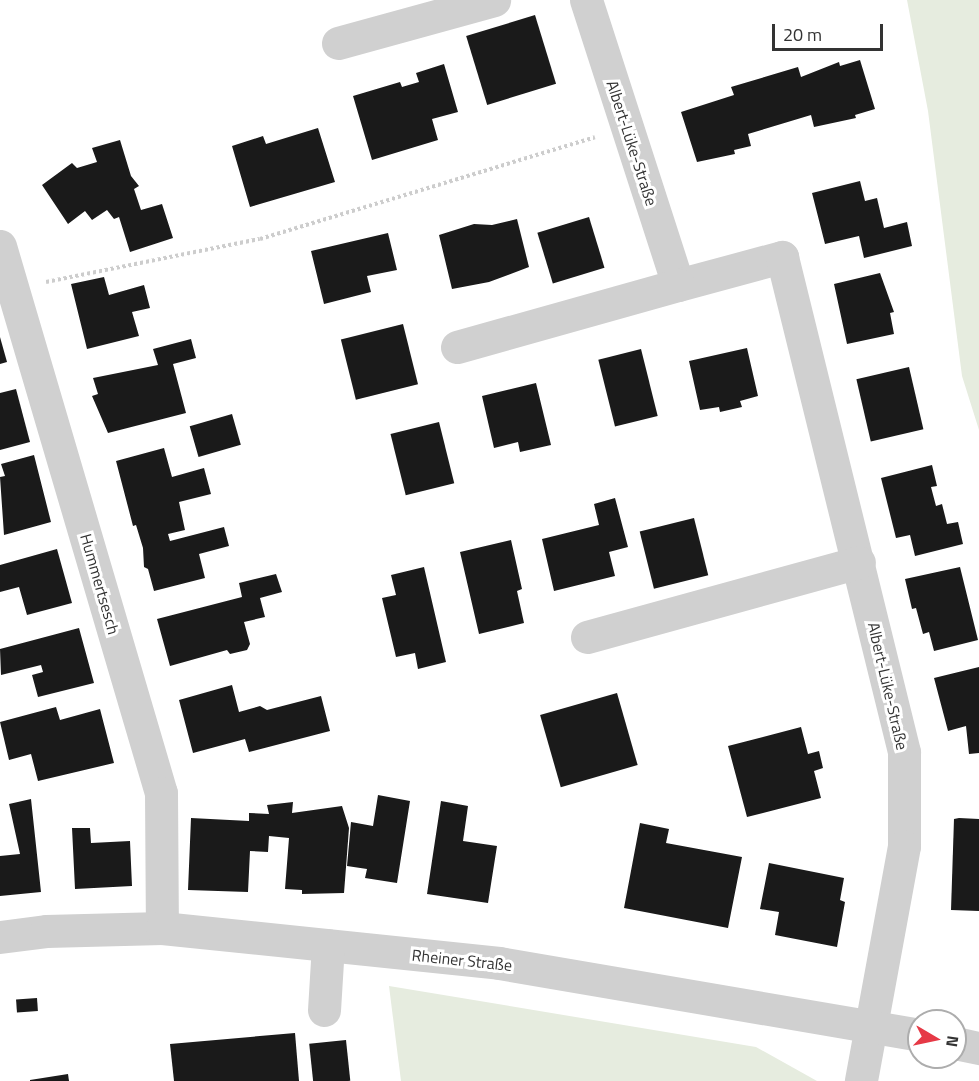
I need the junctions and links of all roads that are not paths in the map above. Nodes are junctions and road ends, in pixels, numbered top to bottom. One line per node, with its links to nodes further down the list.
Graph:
1 (494, 0): 3 (street)
2 (586, 0): 5 (street, Albert-Lüke-Straße)
3 (338, 43)
4 (0, 246): 9 (street, Hummertsesch)
5 (678, 285): 6 (street, Albert-Lüke-Straße); 7 (street, Albert-Lüke-Straße)
6 (457, 346)
7 (859, 562): 8 (street); 13 (street, Albert-Lüke-Straße)
8 (587, 637)
9 (162, 928): 10 (street, Rheiner Straße); 11 (street, Rheiner Straße)
10 (0, 936)
11 (328, 945): 12 (street); 13 (street, Rheiner Straße)
12 (324, 1010)
13 (871, 1024): 14 (street, Rheiner Straße); 15 (street, Albert-Lüke-Straße)
14 (907, 1032)
15 (861, 1081)

